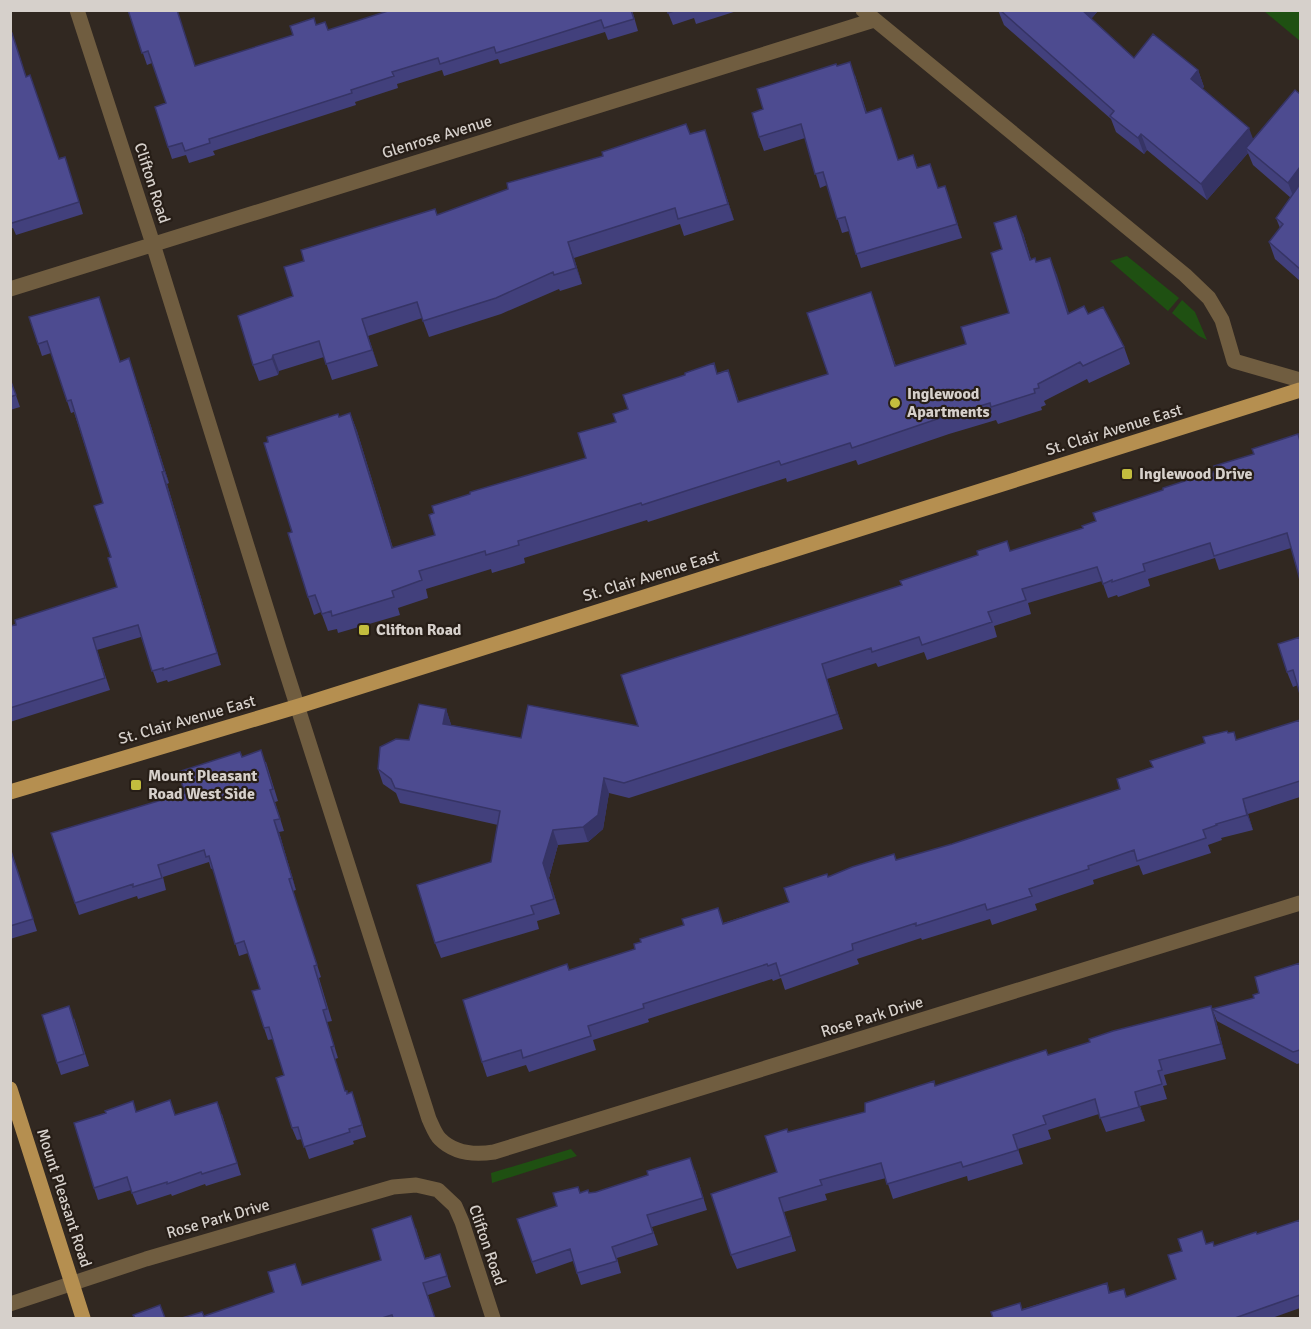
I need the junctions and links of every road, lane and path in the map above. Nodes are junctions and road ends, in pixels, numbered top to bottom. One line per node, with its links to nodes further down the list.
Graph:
1 (77, 10): 3 (street, Clifton Road)
2 (869, 15): 3 (street, Glenrose Avenue); 5 (street)
3 (153, 244): 4 (street, Glenrose Avenue); 7 (street, Clifton Road)
4 (10, 289)
5 (1300, 380)
6 (1300, 390): 7 (main road, St. Clair Avenue East)
7 (298, 706): 8 (main road, St. Clair Avenue East); 11 (street, Clifton Road)
8 (10, 792)
9 (1300, 903): 11 (street, Rose Park Drive)
10 (10, 1089): 13 (main road, Mount Pleasant Road)
11 (454, 1149)
12 (438, 1190): 13 (street, Rose Park Drive); 16 (street, Clifton Road)
13 (72, 1282): 14 (street, Rose Park Drive); 15 (main road, Mount Pleasant Road)
14 (10, 1304)
15 (83, 1318)
16 (493, 1318)

